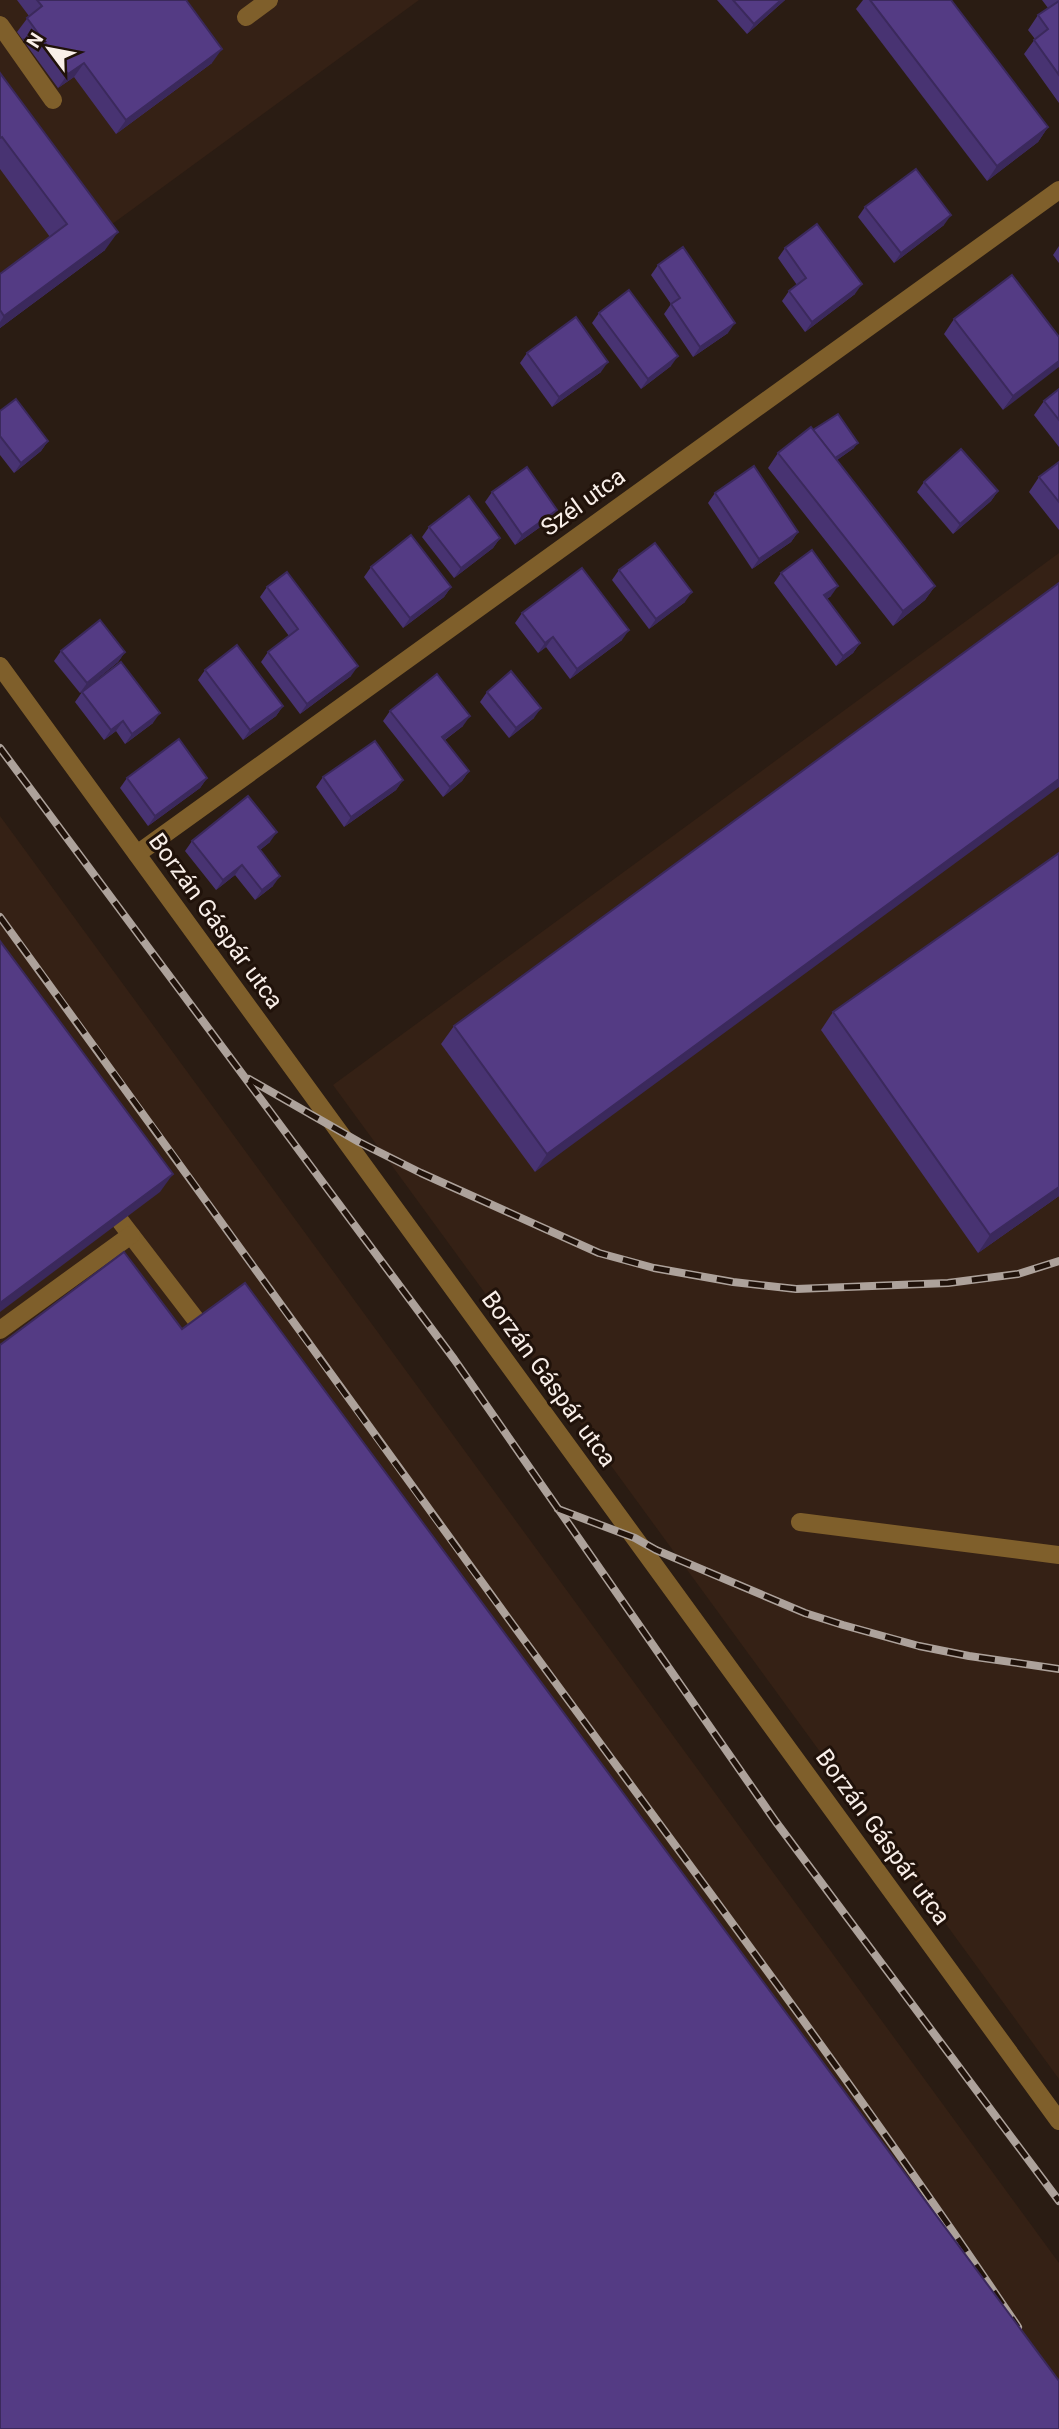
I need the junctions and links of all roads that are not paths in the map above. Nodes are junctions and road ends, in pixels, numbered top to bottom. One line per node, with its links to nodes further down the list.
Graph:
1 (269, 0): 2 (street)
2 (246, 17)
3 (0, 25): 4 (street)
4 (53, 100)
5 (1059, 190): 7 (street, Szél utca)
6 (0, 666): 7 (street, Borzán Gáspár utca)
7 (136, 854): 12 (street, Borzán Gáspár utca)
8 (200, 1325): 9 (street)
9 (0, 1330)
10 (800, 1522): 11 (street)
11 (1059, 1555)
12 (1059, 2120)

